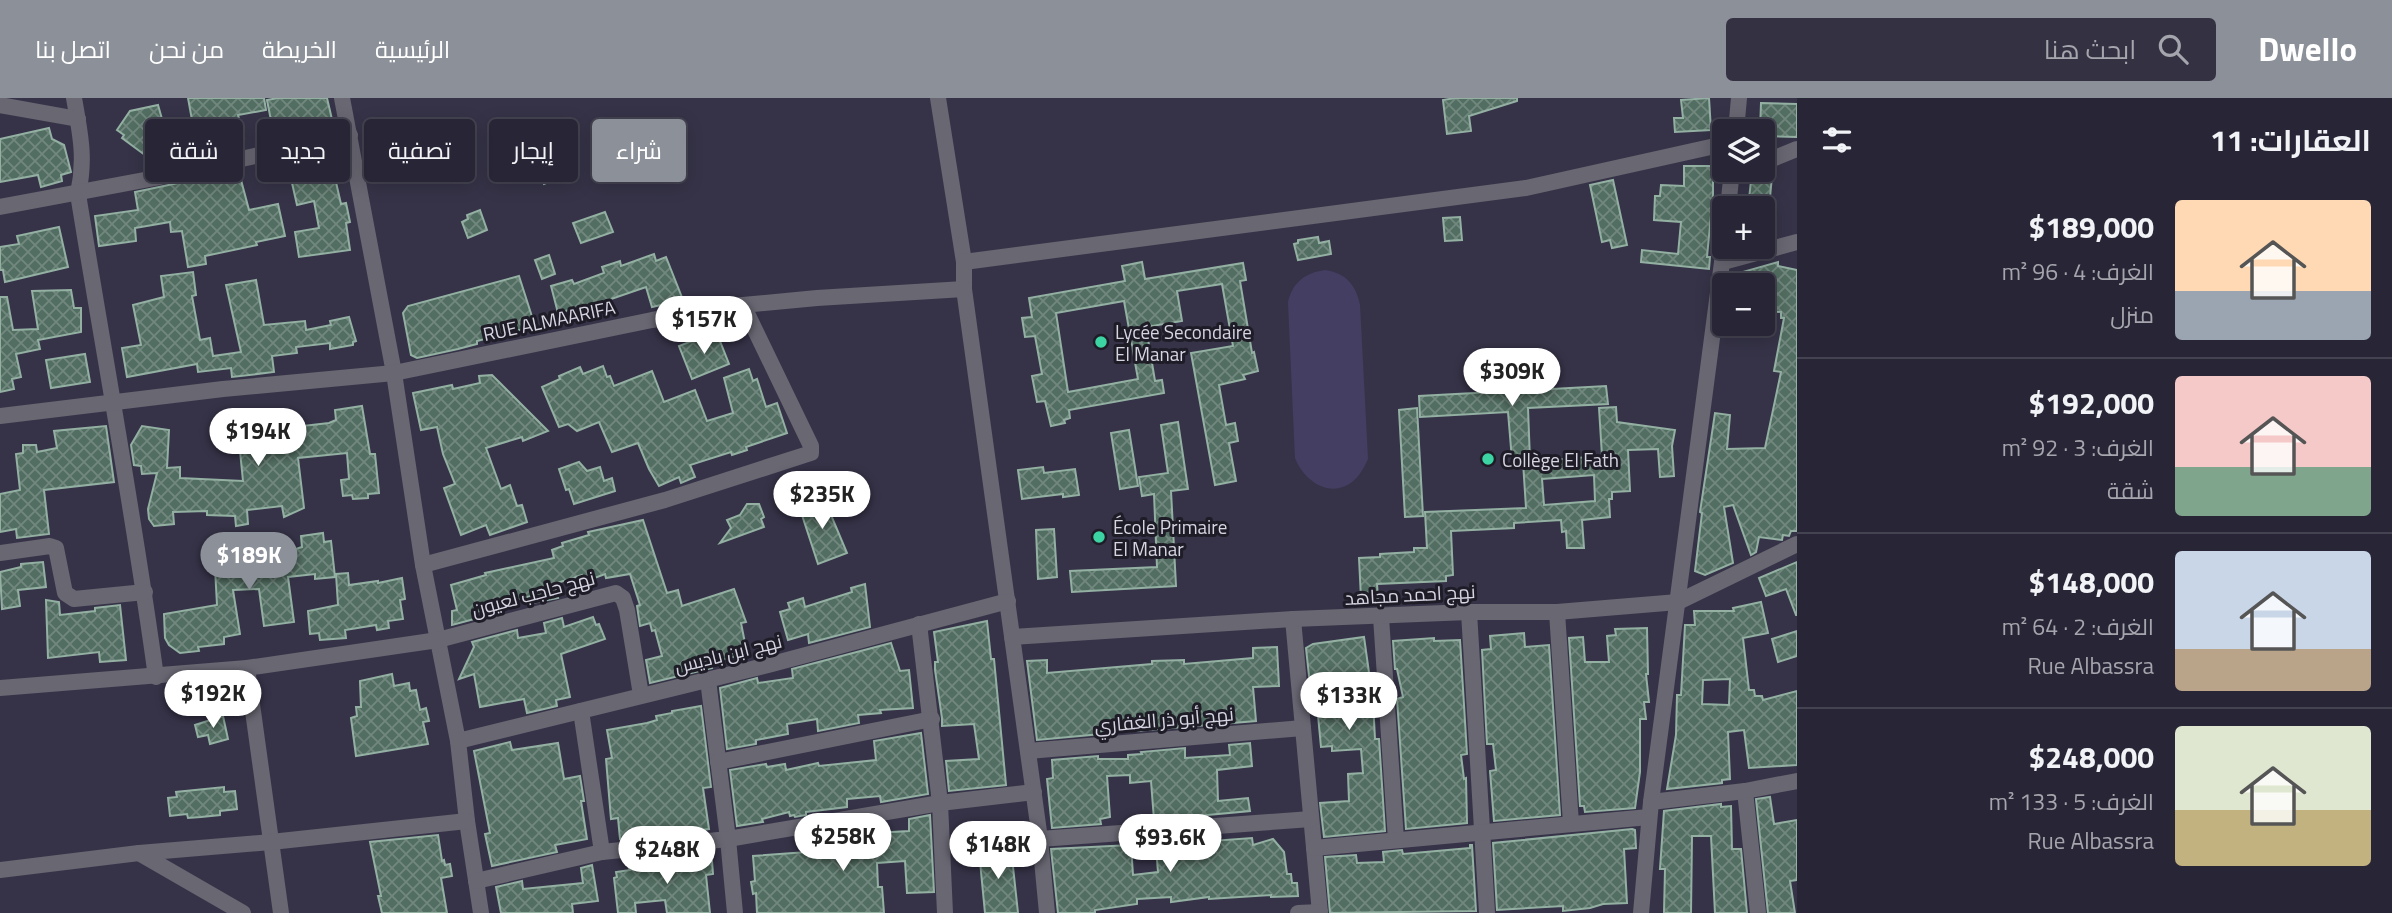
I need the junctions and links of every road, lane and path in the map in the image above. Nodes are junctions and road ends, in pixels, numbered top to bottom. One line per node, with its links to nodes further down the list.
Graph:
1 (74, 98): 6 (street)
2 (342, 98): 7 (street)
3 (938, 98): 19 (street)
4 (1739, 98): 8 (street)
5 (0, 105): 6 (street)
6 (78, 119): 14 (street)
7 (346, 119)
8 (1737, 119)
9 (350, 140): 22 (street)
10 (1712, 147): 19 (street)
11 (1797, 149): 13 (street)
12 (257, 155): 14 (street)
13 (1775, 158)
14 (78, 194): 15 (street); 23 (street)
15 (0, 207)
16 (1797, 242): 17 (street)
17 (1775, 246)
18 (1723, 259): 30 (street)
19 (964, 262): 20 (street)
20 (964, 289): 21 (street, RUE ALMAARIFA); 29 (street)
21 (743, 306): 22 (street, RUE ALMAARIFA); 27 (street)
22 (394, 373): 23 (street, RUE ALMAARIFA); 27 (street)
23 (111, 403): 24 (street, RUE ALMAARIFA); 28 (street)
24 (0, 416)
25 (1797, 544): 30 (street, نهج احمد مجاهد)
26 (0, 553): 28 (street)
27 (423, 565): 37 (street)
28 (145, 592): 39 (street)
29 (1008, 601): 35 (street, نهج ابن باديس); 36 (street)
30 (1678, 602): 32 (street, نهج احمد مجاهد); 53 (street)
31 (1469, 611): 32 (street, نهج احمد مجاهد); 33 (street, نهج احمد مجاهد); 57 (street)
32 (1557, 612): 56 (street)
33 (1381, 617): 34 (street, نهج احمد مجاهد); 60 (street)
34 (1293, 620): 36 (street, نهج احمد مجاهد); 45 (street)
35 (919, 624): 40 (street, نهج ابن باديس); 44 (street)
36 (1012, 637): 47 (street)
37 (438, 640): 38 (street); 42 (street, نهج حاجب لعيون); 46 (street)
38 (247, 668): 39 (street); 61 (street)
39 (156, 677): 41 (street)
40 (708, 680): 42 (street, نهج ابن باديس); 48 (street)
41 (0, 688)
42 (641, 695): 43 (street, نهج ابن باديس)
43 (581, 711): 46 (street, نهج ابن باديس); 63 (street)
44 (932, 719): 48 (street); 52 (street)
45 (1303, 728): 47 (street, نهج أبو ذر الغفاري); 54 (street)
46 (458, 741): 55 (street)
47 (1028, 751): 51 (street)
48 (718, 762): 58 (street)
49 (1797, 781): 50 (street)
50 (1745, 791): 53 (street); 77 (street)
51 (1034, 792): 52 (street); 59 (street)
52 (940, 803): 58 (street); 72 (street)
53 (1650, 810): 56 (street); 76 (street)
54 (1311, 819): 59 (street); 62 (street)
55 (467, 821): 61 (street); 66 (street)
56 (1571, 824): 57 (street)
57 (1481, 832): 60 (street); 75 (street)
58 (728, 839): 63 (street); 71 (street)
59 (1040, 839): 73 (street)
60 (1396, 840): 62 (street)
61 (271, 842): 64 (street); 69 (street)
62 (1314, 848): 67 (street)
63 (602, 852): 66 (street)
64 (139, 853): 65 (street); 68 (street)
65 (0, 870)
66 (476, 881): 70 (street)
67 (1320, 912): 74 (street)
68 (243, 913)
69 (281, 913)
70 (481, 913)
71 (735, 913)
72 (945, 913)
73 (1047, 913)
74 (1298, 913)
75 (1487, 913)
76 (1639, 913)
77 (1758, 913)

